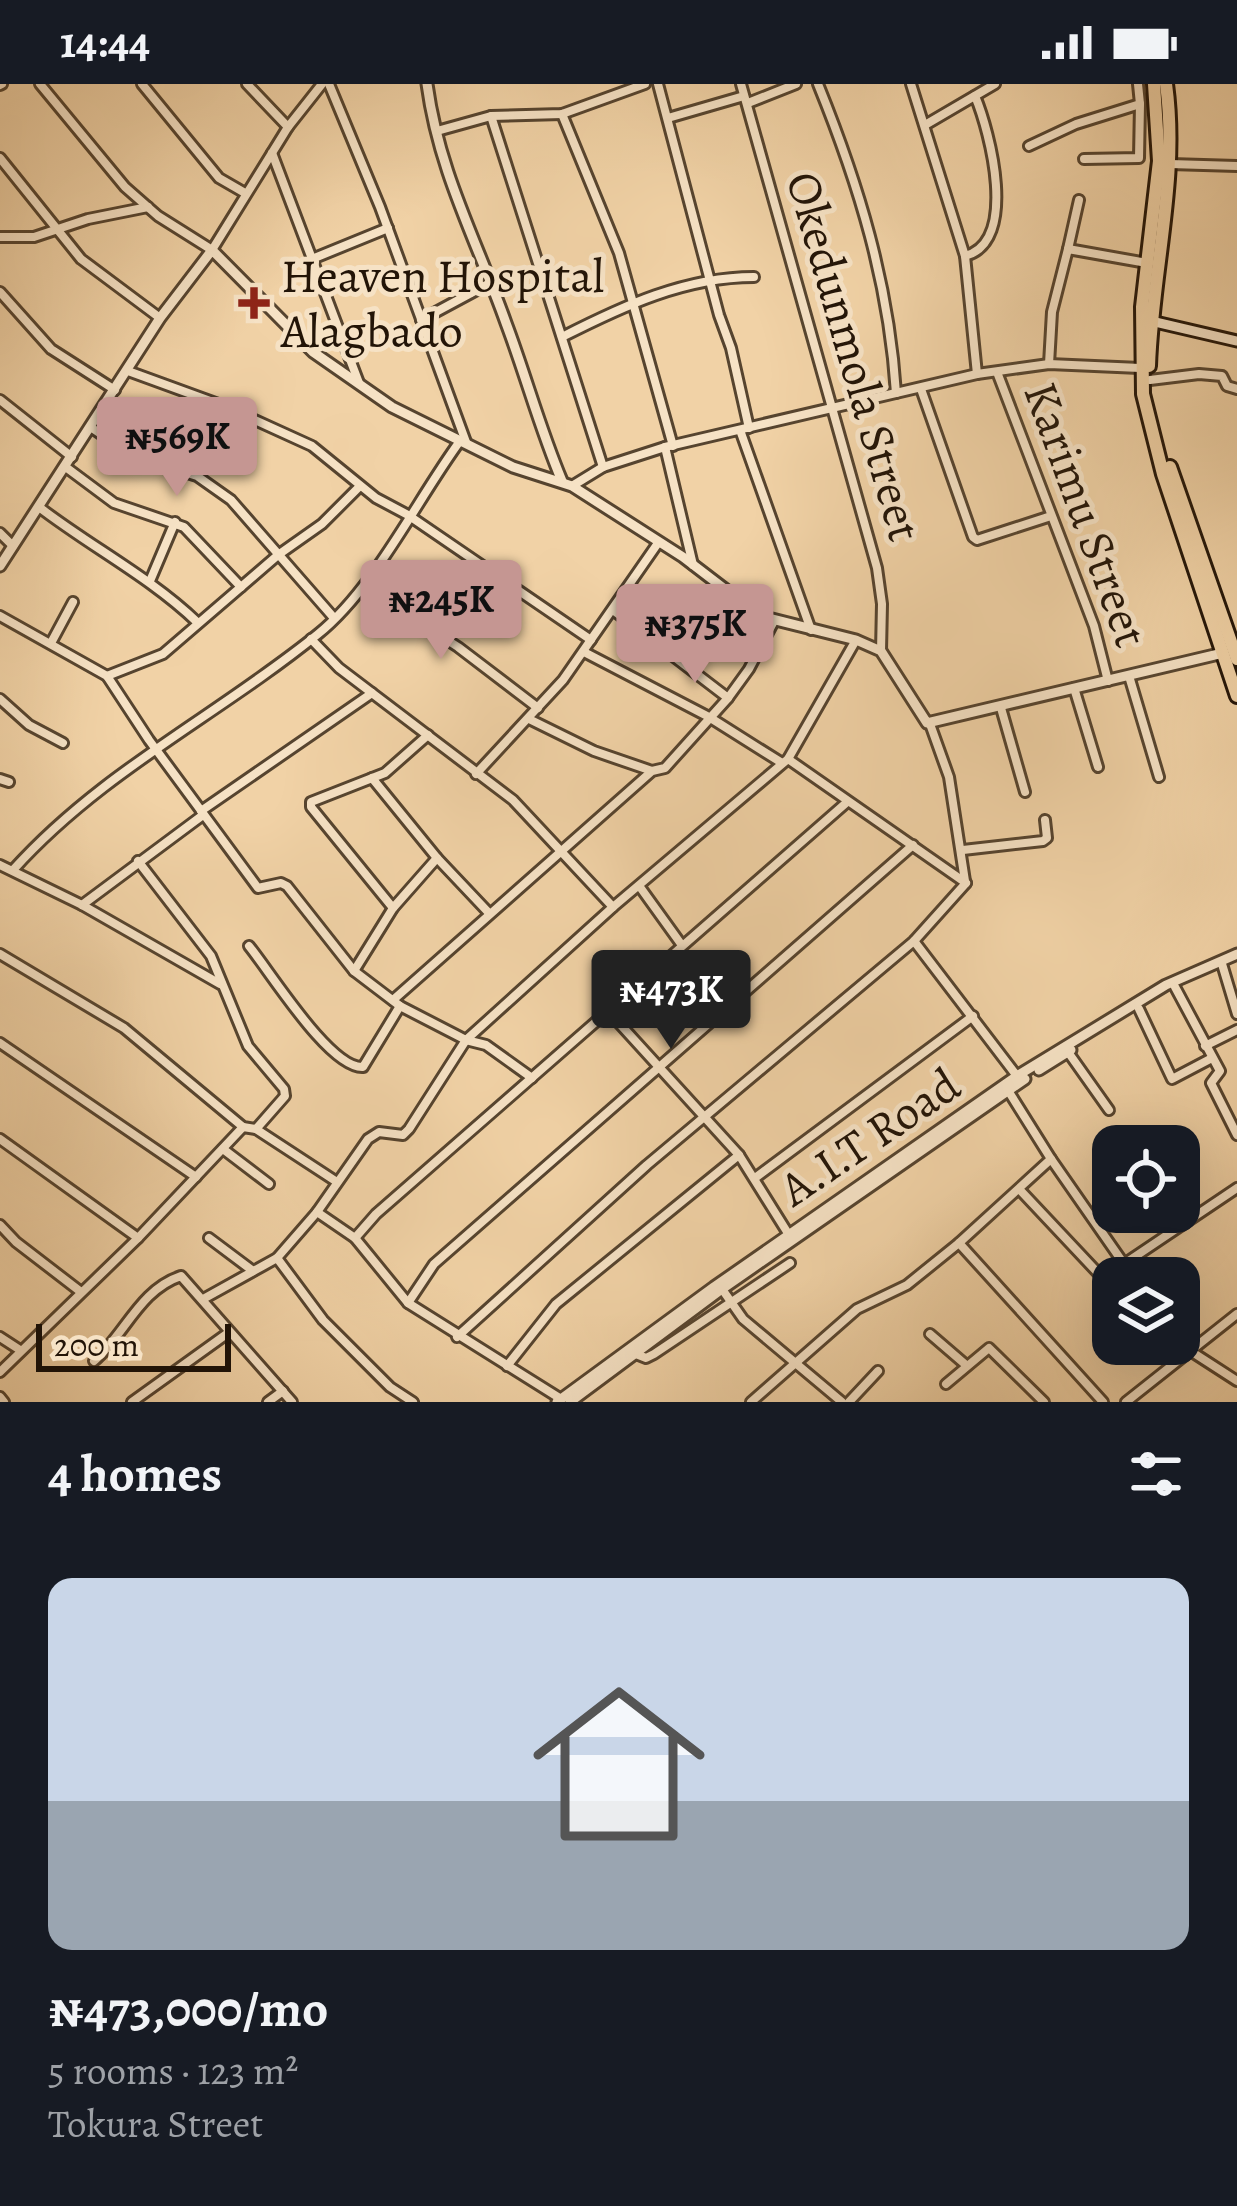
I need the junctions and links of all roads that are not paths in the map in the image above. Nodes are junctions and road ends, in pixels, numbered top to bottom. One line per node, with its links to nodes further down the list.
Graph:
1 (40, 84): 33 (street)
2 (142, 84): 31 (street)
3 (247, 84): 23 (street)
4 (326, 84): 23 (street); 35 (street)
5 (427, 84): 24 (street)
6 (645, 84): 19 (street)
7 (658, 84): 21 (street)
8 (740, 84): 17 (street, Okedunmola Street)
9 (818, 84): 61 (street)
10 (911, 84): 22 (street)
11 (995, 84): 16 (street)
12 (1138, 84): 18 (street)
13 (1154, 84): 41 (highway)
14 (1166, 84): 29 (highway)
15 (791, 85): 17 (street)
16 (975, 96): 22 (street); 39 (street)
17 (746, 99): 21 (street); 63 (street, Okedunmola Street)
18 (1140, 104): 25 (street); 28 (street)
19 (562, 114): 20 (street); 46 (street)
20 (490, 116): 24 (street); 50 (street)
21 (668, 118): 43 (street)
22 (925, 125): 39 (street)
23 (288, 127): 26 (street)
24 (437, 131): 44 (street)
25 (1029, 146)
26 (272, 152): 31 (street); 40 (street)
27 (0, 158): 34 (street)
28 (1084, 159)
29 (1170, 164): 30 (street); 49 (highway)
30 (1237, 166)
31 (244, 193): 38 (street)
32 (1079, 200): 37 (street)
33 (149, 207): 34 (street); 38 (street)
34 (59, 228): 36 (street); 47 (street)
35 (388, 228): 40 (street); 48 (street)
36 (0, 237)
37 (1068, 249): 41 (street); 52 (street)
38 (212, 250): 47 (street); 57 (street)
39 (965, 256): 55 (street)
40 (313, 260): 57 (street)
41 (1148, 263): 56 (highway)
42 (754, 277): 43 (street)
43 (710, 281): 46 (street); 65 (street)
44 (488, 284): 48 (street); 70 (street)
45 (0, 292): 60 (street)
46 (633, 300): 50 (street); 67 (street)
47 (160, 318): 53 (street)
48 (422, 320): 66 (street)
49 (1151, 321): 51 (street); 56 (highway)
50 (562, 337): 69 (street)
51 (1237, 341)
52 (1049, 364): 54 (street); 56 (street)
53 (128, 371): 60 (street); 71 (street)
54 (997, 372): 55 (street); 74 (street, Karimu Street)
55 (977, 374): 58 (street)
56 (1145, 374): 59 (street); 98 (highway)
57 (360, 385): 66 (street)
58 (921, 389): 61 (street); 74 (street)
59 (1237, 389)
60 (115, 390): 64 (street)
61 (896, 393): 63 (street)
62 (0, 400): 68 (street)
63 (830, 411): 65 (street); 96 (street, Okedunmola Street)
64 (92, 428): 68 (street); 79 (street)
65 (744, 429): 67 (street); 91 (street)
66 (463, 442): 70 (street); 73 (street)
67 (669, 447): 69 (street); 81 (street)
68 (70, 463): 72 (street); 75 (street)
69 (603, 467): 70 (street)
70 (567, 484): 77 (street)
71 (360, 486): 73 (street); 79 (street)
72 (39, 507): 78 (street); 82 (street)
73 (408, 515): 83 (street); 93 (street)
74 (1051, 516): 101 (street, Karimu Street)
75 (175, 522): 82 (street); 84 (street)
76 (0, 533): 78 (street)
77 (658, 543): 81 (street); 86 (street)
78 (13, 546): 80 (street)
79 (278, 555): 84 (street); 88 (street)
80 (0, 566)
81 (694, 566): 90 (street)
82 (150, 582): 89 (street)
83 (364, 586): 88 (street); 107 (street)
84 (241, 587): 89 (street)
85 (73, 602): 95 (street)
86 (613, 610): 93 (street); 105 (street)
87 (0, 616): 95 (street)
88 (334, 618): 92 (street)
89 (198, 622): 99 (street)
90 (773, 622): 91 (street); 105 (street)
91 (812, 630): 94 (street)
92 (310, 639): 103 (street); 114 (street)
93 (592, 640): 97 (street)
94 (856, 640): 96 (street); 115 (street)
95 (50, 643): 99 (street)
96 (881, 651): 111 (street)
97 (584, 652): 107 (street); 109 (street)
98 (1233, 655): 100 (street); 104 (highway)
99 (107, 676): 114 (street)
100 (1129, 676): 101 (street); 119 (street)
101 (1108, 681): 102 (street)
102 (1075, 688): 108 (street); 116 (street)
103 (372, 693): 112 (street); 123 (street)
104 (1237, 696)
105 (728, 698): 109 (street)
106 (0, 699): 113 (street)
107 (538, 708): 110 (street)
108 (1001, 708): 111 (street); 121 (street)
109 (710, 717): 115 (street); 117 (street)
110 (529, 719): 117 (street); 118 (street)
111 (930, 724): 127 (street)
112 (428, 735): 118 (street); 120 (street)
113 (63, 743)
114 (154, 747): 123 (street); 131 (street)
115 (785, 761): 122 (street); 133 (street)
116 (1098, 767)
117 (652, 771): 126 (street)
118 (476, 774): 126 (street)
119 (1160, 777)
120 (372, 778): 128 (street); 135 (street)
121 (1025, 792)
122 (846, 803): 125 (street); 139 (street)
123 (202, 813): 129 (street); 144 (street)
124 (1045, 820): 127 (street)
125 (913, 845): 132 (street); 159 (street)
126 (563, 850): 136 (street); 137 (street)
127 (963, 850): 132 (street)
128 (437, 859): 135 (street); 137 (street)
129 (138, 861): 134 (street); 145 (street)
130 (0, 865): 131 (street)
131 (13, 870): 134 (street)
132 (966, 883): 138 (street)
133 (640, 887): 136 (street); 139 (street)
134 (82, 905): 145 (street)
135 (393, 908): 144 (street)
136 (613, 908): 153 (street)
137 (488, 912): 147 (street)
138 (914, 941): 151 (street); 164 (street)
139 (681, 944): 149 (street)
140 (249, 946): 147 (street)
141 (0, 954): 165 (street)
142 (1237, 956): 143 (street, A.I.T Road); 158 (street, A.I.T Road)
143 (1222, 964): 146 (street, A.I.T Road); 150 (street)
144 (354, 971): 147 (street)
145 (221, 985): 166 (street)
146 (1175, 987): 148 (street, A.I.T Road); 154 (street)
147 (397, 1003): 153 (street)
148 (1138, 1010): 156 (street, A.I.T Road); 157 (street)
149 (608, 1011): 159 (street); 161 (street)
150 (1237, 1014)
151 (973, 1016): 160 (street); 173 (street)
152 (1237, 1030): 154 (street)
153 (466, 1040): 161 (street); 174 (street)
154 (1205, 1046): 157 (street)
155 (2, 1048): 172 (street)
156 (1068, 1052): 158 (street, A.I.T Road); 163 (street)
157 (1212, 1058): 167 (street)
158 (1044, 1063): 160 (street, A.I.T Road); 162 (street, A.I.T Road)
159 (656, 1068): 164 (street); 194 (street)
160 (1017, 1076): 180 (street, A.I.T Road)
161 (532, 1078): 183 (street)
162 (1010, 1092): 171 (street); 187 (street, A.I.T Road)
163 (1108, 1110)
164 (706, 1119): 170 (street); 199 (street)
165 (243, 1127): 166 (street); 169 (street)
166 (256, 1129): 174 (street)
167 (1237, 1135)
168 (0, 1139): 181 (street)
169 (224, 1150): 172 (street); 175 (street)
170 (740, 1155): 173 (street); 209 (street)
171 (1051, 1159): 176 (street); 177 (street)
172 (196, 1177): 181 (street)
173 (754, 1178): 180 (street)
174 (337, 1182): 178 (street)
175 (269, 1184)
176 (1237, 1188)
177 (1020, 1190): 184 (street); 188 (street)
178 (317, 1212): 183 (street); 185 (street)
179 (0, 1225): 192 (street)
180 (789, 1235): 215 (street, A.I.T Road)
181 (138, 1238): 192 (street)
182 (209, 1238): 189 (street)
183 (355, 1238): 194 (street)
184 (959, 1244): 206 (street); 223 (street)
185 (277, 1258): 189 (street); 219 (street)
186 (790, 1263): 190 (street)
187 (757, 1266): 190 (street); 191 (street, A.I.T Road)
188 (1092, 1267)
189 (254, 1270): 193 (street)
190 (766, 1279): 195 (street)
191 (722, 1289): 195 (street); 203 (street, A.I.T Road)
192 (81, 1292): 202 (street)
193 (205, 1298): 197 (street); 205 (street)
194 (408, 1303): 199 (street)
195 (730, 1304): 203 (street); 206 (street)
196 (1237, 1314): 201 (street)
197 (228, 1333): 214 (street); 216 (street)
198 (930, 1334): 207 (street)
199 (457, 1336): 209 (street)
200 (0, 1337): 202 (street)
201 (1200, 1342)
202 (20, 1350): 211 (street)
203 (636, 1354): 215 (street, A.I.T Road)
204 (1200, 1357): 212 (street)
205 (94, 1361)
206 (795, 1364): 220 (street); 221 (street)
207 (966, 1365): 213 (street); 222 (street)
208 (1170, 1365): 224 (street)
209 (507, 1366): 215 (street)
210 (878, 1371): 221 (street)
211 (0, 1372)
212 (1237, 1381)
213 (946, 1384)
214 (283, 1391): 217 (street); 218 (street)
215 (563, 1401)
216 (132, 1402)
217 (268, 1402)
218 (292, 1402)
219 (413, 1402)
220 (751, 1402)
221 (846, 1402)
222 (1044, 1402)
223 (1103, 1402)
224 (1126, 1402)

